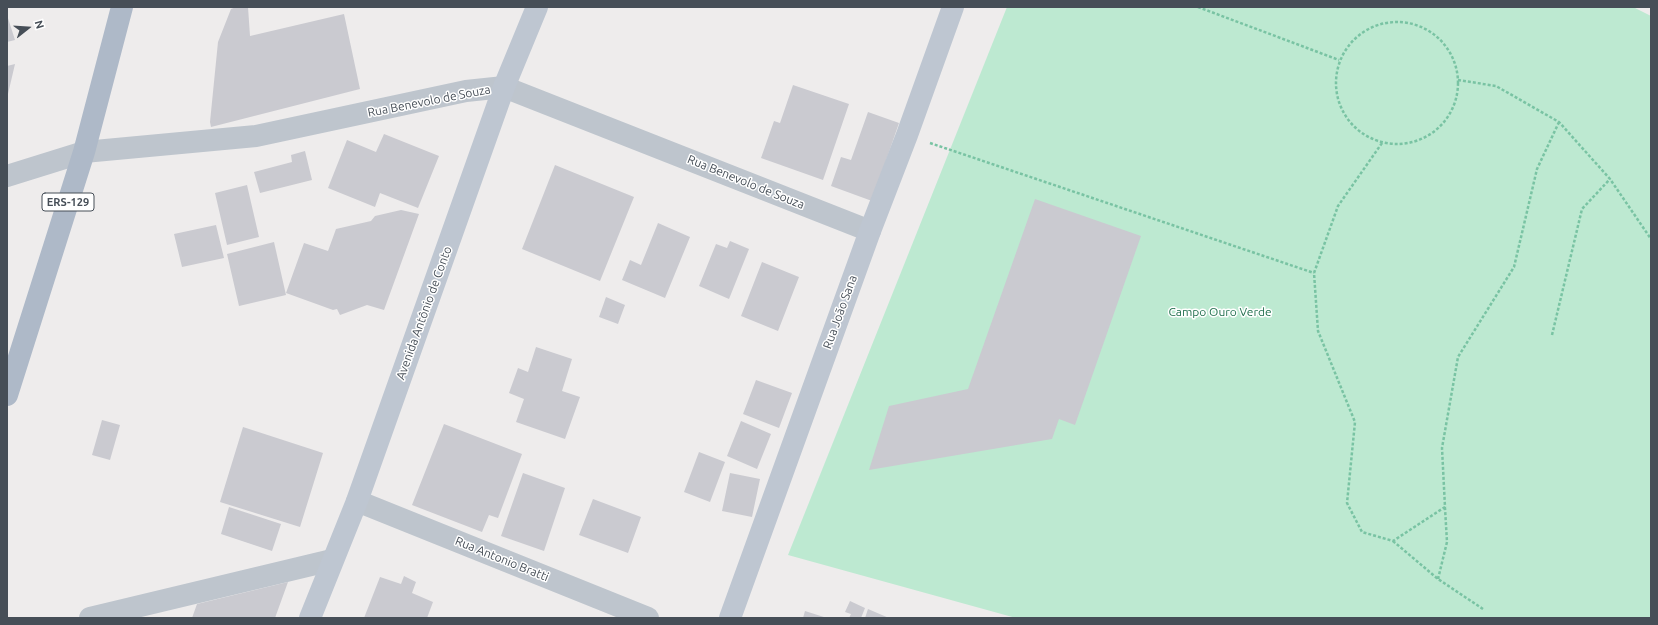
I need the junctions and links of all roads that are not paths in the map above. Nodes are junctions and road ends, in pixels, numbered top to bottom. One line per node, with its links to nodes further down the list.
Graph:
1 (122, 7): 5 (main road, ERS-129)
2 (537, 7): 4 (street, Avenida Antônio de Conto)
3 (953, 7): 7 (street, Rua João Sana)
4 (504, 87): 5 (street, Rua Benevolo de Souza); 7 (street, Rua Benevolo de Souza); 9 (street, Avenida Antônio de Conto)
5 (84, 152): 6 (street, Rua Benevolo de Souza); 8 (main road, ERS-129)
6 (7, 176)
7 (870, 231): 14 (street, Rua João Sana)
8 (7, 395)
9 (356, 501): 10 (street, Avenida Antônio de Conto); 13 (street, Rua Antonio Bratti)
10 (332, 560): 11 (street); 12 (street, Avenida Antônio de Conto)
11 (90, 618)
12 (310, 618)
13 (648, 618)
14 (730, 618)

